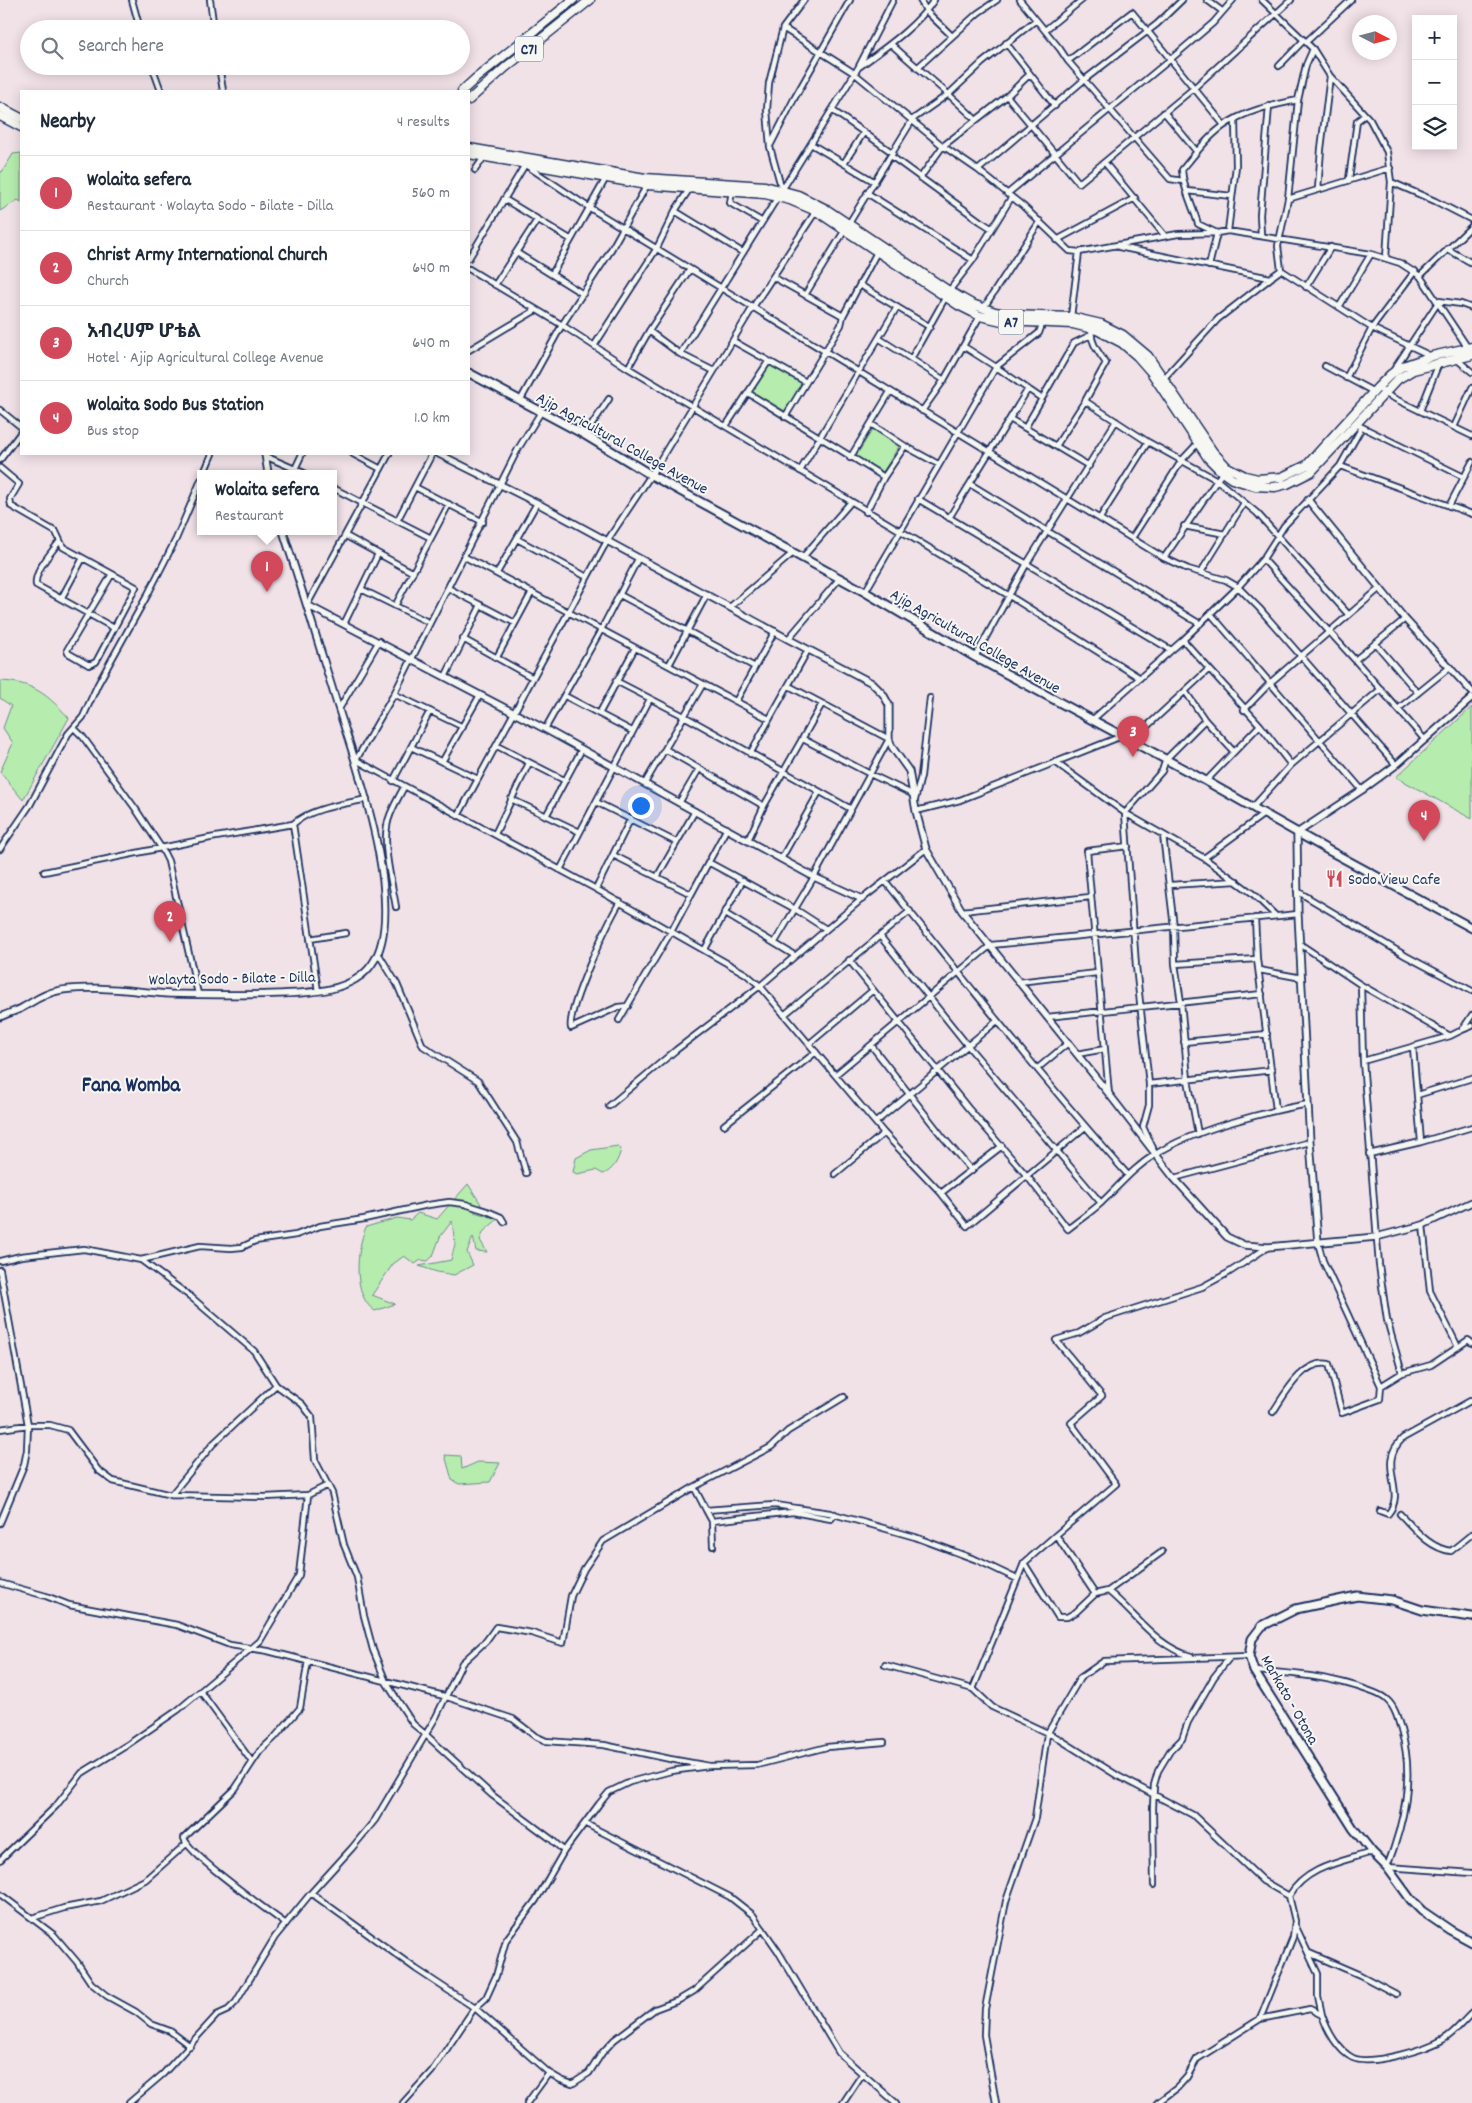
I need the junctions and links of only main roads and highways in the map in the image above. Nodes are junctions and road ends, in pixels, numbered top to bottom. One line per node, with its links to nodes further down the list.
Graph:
1 (573, 0): 3 (highway, C71)
2 (590, 0): 4 (highway, C71)
3 (463, 90)
4 (470, 99)
5 (0, 107): 7 (highway)
6 (0, 116): 8 (highway)
7 (20, 117)
8 (20, 126)
9 (470, 148): 11 (highway, A7)
10 (470, 154): 11 (highway, A7)
11 (526, 161): 12 (highway, A7); 12 (highway, A7)
12 (779, 193): 13 (highway, A7); 13 (highway, A7)
13 (846, 227): 14 (highway, A7); 14 (highway, A7)
14 (948, 294): 15 (highway, A7)
15 (982, 312): 23 (highway, A7); 23 (highway, A7)
16 (1471, 350): 17 (highway, A7)
17 (1454, 355): 19 (highway, A7); 19 (highway, A7)
18 (470, 374): 29 (main road, Ajip Agricultural College Avenue)
19 (1378, 391): 23 (highway, A7); 23 (highway, A7)
20 (265, 455): 22 (main road)
21 (441, 455): 34 (main road)
22 (268, 470)
23 (1224, 470)
24 (1308, 500): 27 (main road)
25 (284, 535): 26 (main road, Wolayta Sodo - Bilate - Dilla)
26 (307, 605): 30 (main road); 32 (main road, Wolayta Sodo - Bilate - Dilla)
27 (1472, 692)
28 (1472, 698): 29 (main road)
29 (1297, 832): 31 (main road, Ajip Agricultural College Avenue); 34 (main road)
30 (862, 899)
31 (1472, 928)
32 (0, 1017)
33 (1472, 1202): 34 (main road)
34 (1318, 1243)
35 (1472, 1617): 36 (main road, Markato - Otona)
36 (1472, 1942)

